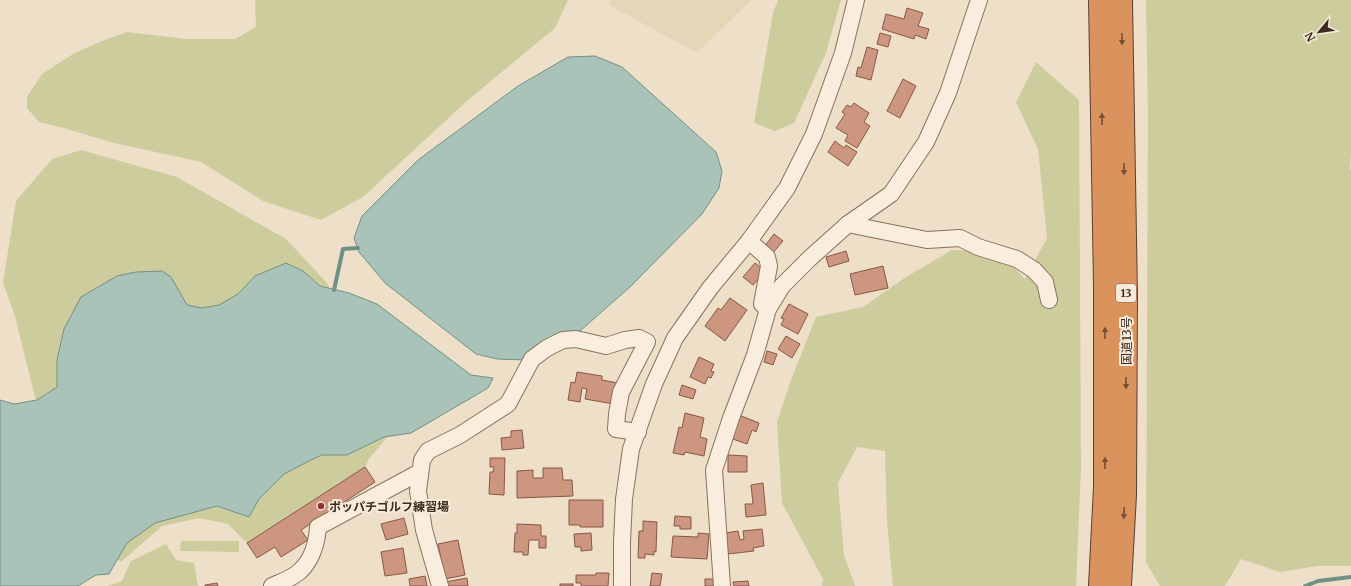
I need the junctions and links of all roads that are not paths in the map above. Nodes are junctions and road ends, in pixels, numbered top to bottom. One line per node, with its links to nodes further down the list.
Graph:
1 (856, 0): 6 (street)
2 (979, 0): 5 (street)
3 (1100, 0): 15 (highway, 国道13号 / 13, one-way to 3)
4 (1121, 0): 16 (highway, 国道13号 / 13, one-way to 16)
5 (848, 224): 7 (street); 8 (street)
6 (749, 241): 8 (street); 9 (street)
7 (1049, 300)
8 (768, 309): 14 (street)
9 (638, 432): 10 (street); 13 (street)
10 (420, 472): 11 (street); 12 (street)
11 (272, 586)
12 (440, 586)
13 (622, 586)
14 (722, 586)
15 (1100, 586)
16 (1120, 586)

